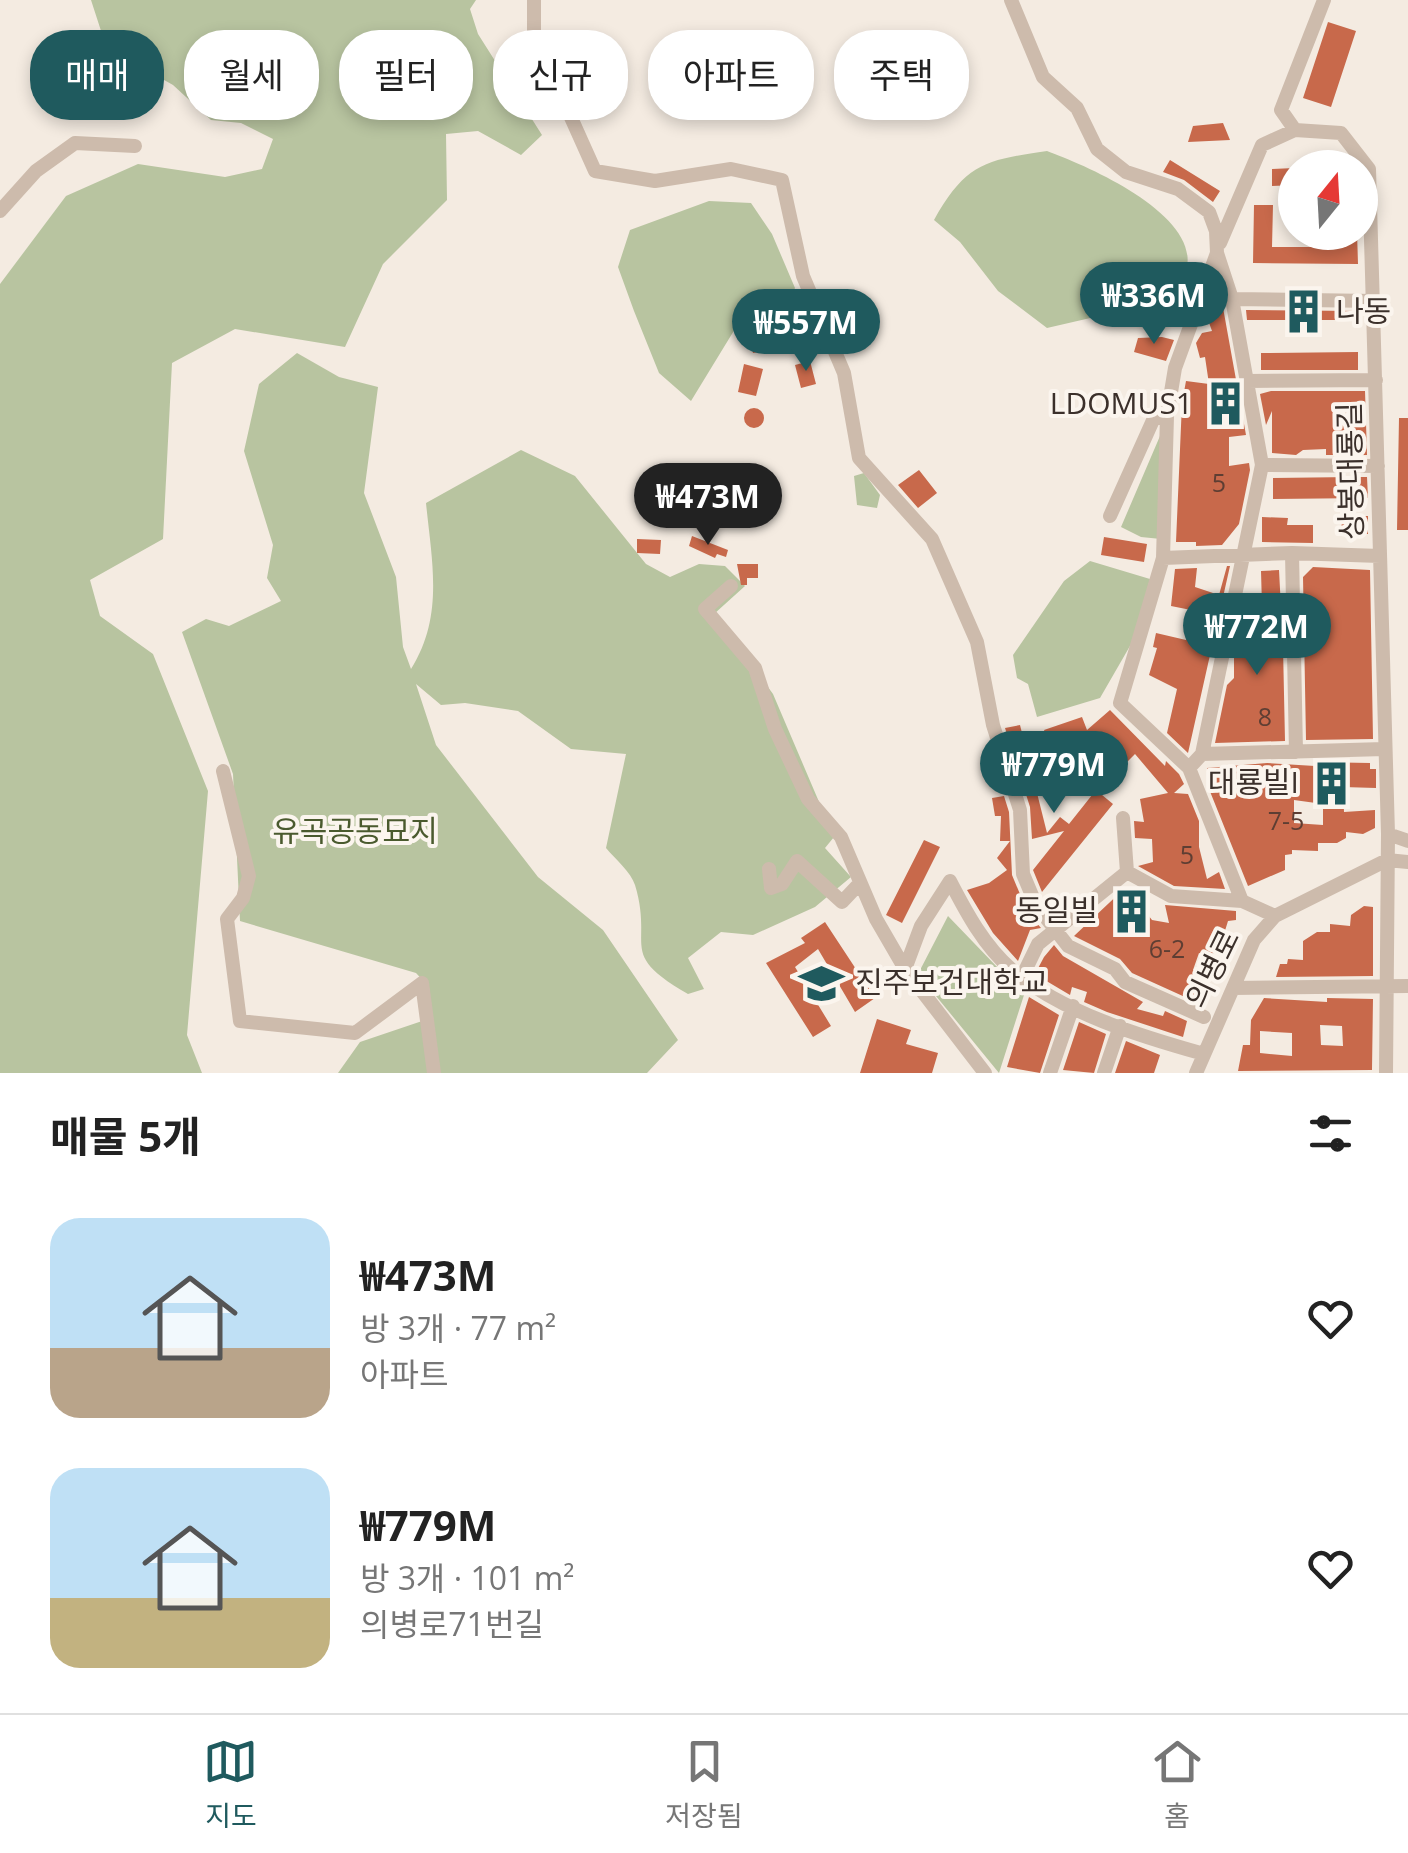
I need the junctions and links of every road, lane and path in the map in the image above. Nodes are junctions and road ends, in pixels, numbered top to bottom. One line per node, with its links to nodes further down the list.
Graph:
1 (534, 0): 36 (street)
2 (1011, 0): 7 (street)
3 (1324, 0): 4 (street)
4 (1295, 130): 7 (street); 9 (street, 상봉대룡길)
5 (135, 146): 6 (street)
6 (0, 211)
7 (1216, 253): 8 (street); 12 (street)
8 (1232, 299): 9 (street); 11 (street)
9 (1374, 302): 10 (street, 상봉대룡길)
10 (1376, 380): 11 (street, 상봉대룡길); 14 (street, 상봉대룡길)
11 (1247, 381): 13 (street)
12 (1167, 416): 15 (street); 19 (street)
13 (1262, 465): 14 (street); 17 (street)
14 (1378, 466): 18 (street, 상봉대룡길)
15 (1110, 516)
16 (1292, 553): 17 (street); 18 (street); 22 (street)
17 (1246, 556): 19 (street); 23 (street)
18 (1380, 556): 21 (street, 상봉대룡길)
19 (1163, 558): 24 (street)
20 (732, 586): 33 (street)
21 (1384, 750): 22 (street); 27 (street, 상봉대룡길)
22 (1296, 752): 23 (street)
23 (1202, 754): 24 (street)
24 (1189, 768): 34 (street)
25 (223, 771): 46 (street)
26 (1123, 818): 32 (street)
27 (1388, 834): 28 (street); 29 (street, 상봉대룡길)
28 (1408, 841)
29 (1387, 860): 30 (street); 35 (street, 의병로); 39 (street, 상봉대룡길)
30 (1408, 862)
31 (769, 869): 33 (street)
32 (1126, 872): 34 (street); 36 (street)
33 (860, 882): 37 (street)
34 (1242, 901): 35 (street)
35 (1275, 916): 41 (street, 의병로)
36 (1058, 929): 38 (street); 43 (street)
37 (905, 970): 38 (street); 47 (street)
38 (1022, 977): 42 (street)
39 (1387, 986): 40 (street); 41 (street); 51 (street, 상봉대룡길)
40 (1408, 986)
41 (1233, 988): 45 (street, 의병로)
42 (1073, 1006): 44 (street); 48 (street)
43 (1204, 1017)
44 (1120, 1026): 45 (street); 49 (street)
45 (1204, 1054): 50 (street, 의병로)
46 (434, 1073)
47 (986, 1073)
48 (1050, 1073)
49 (1104, 1073)
50 (1196, 1073)
51 (1386, 1073)

